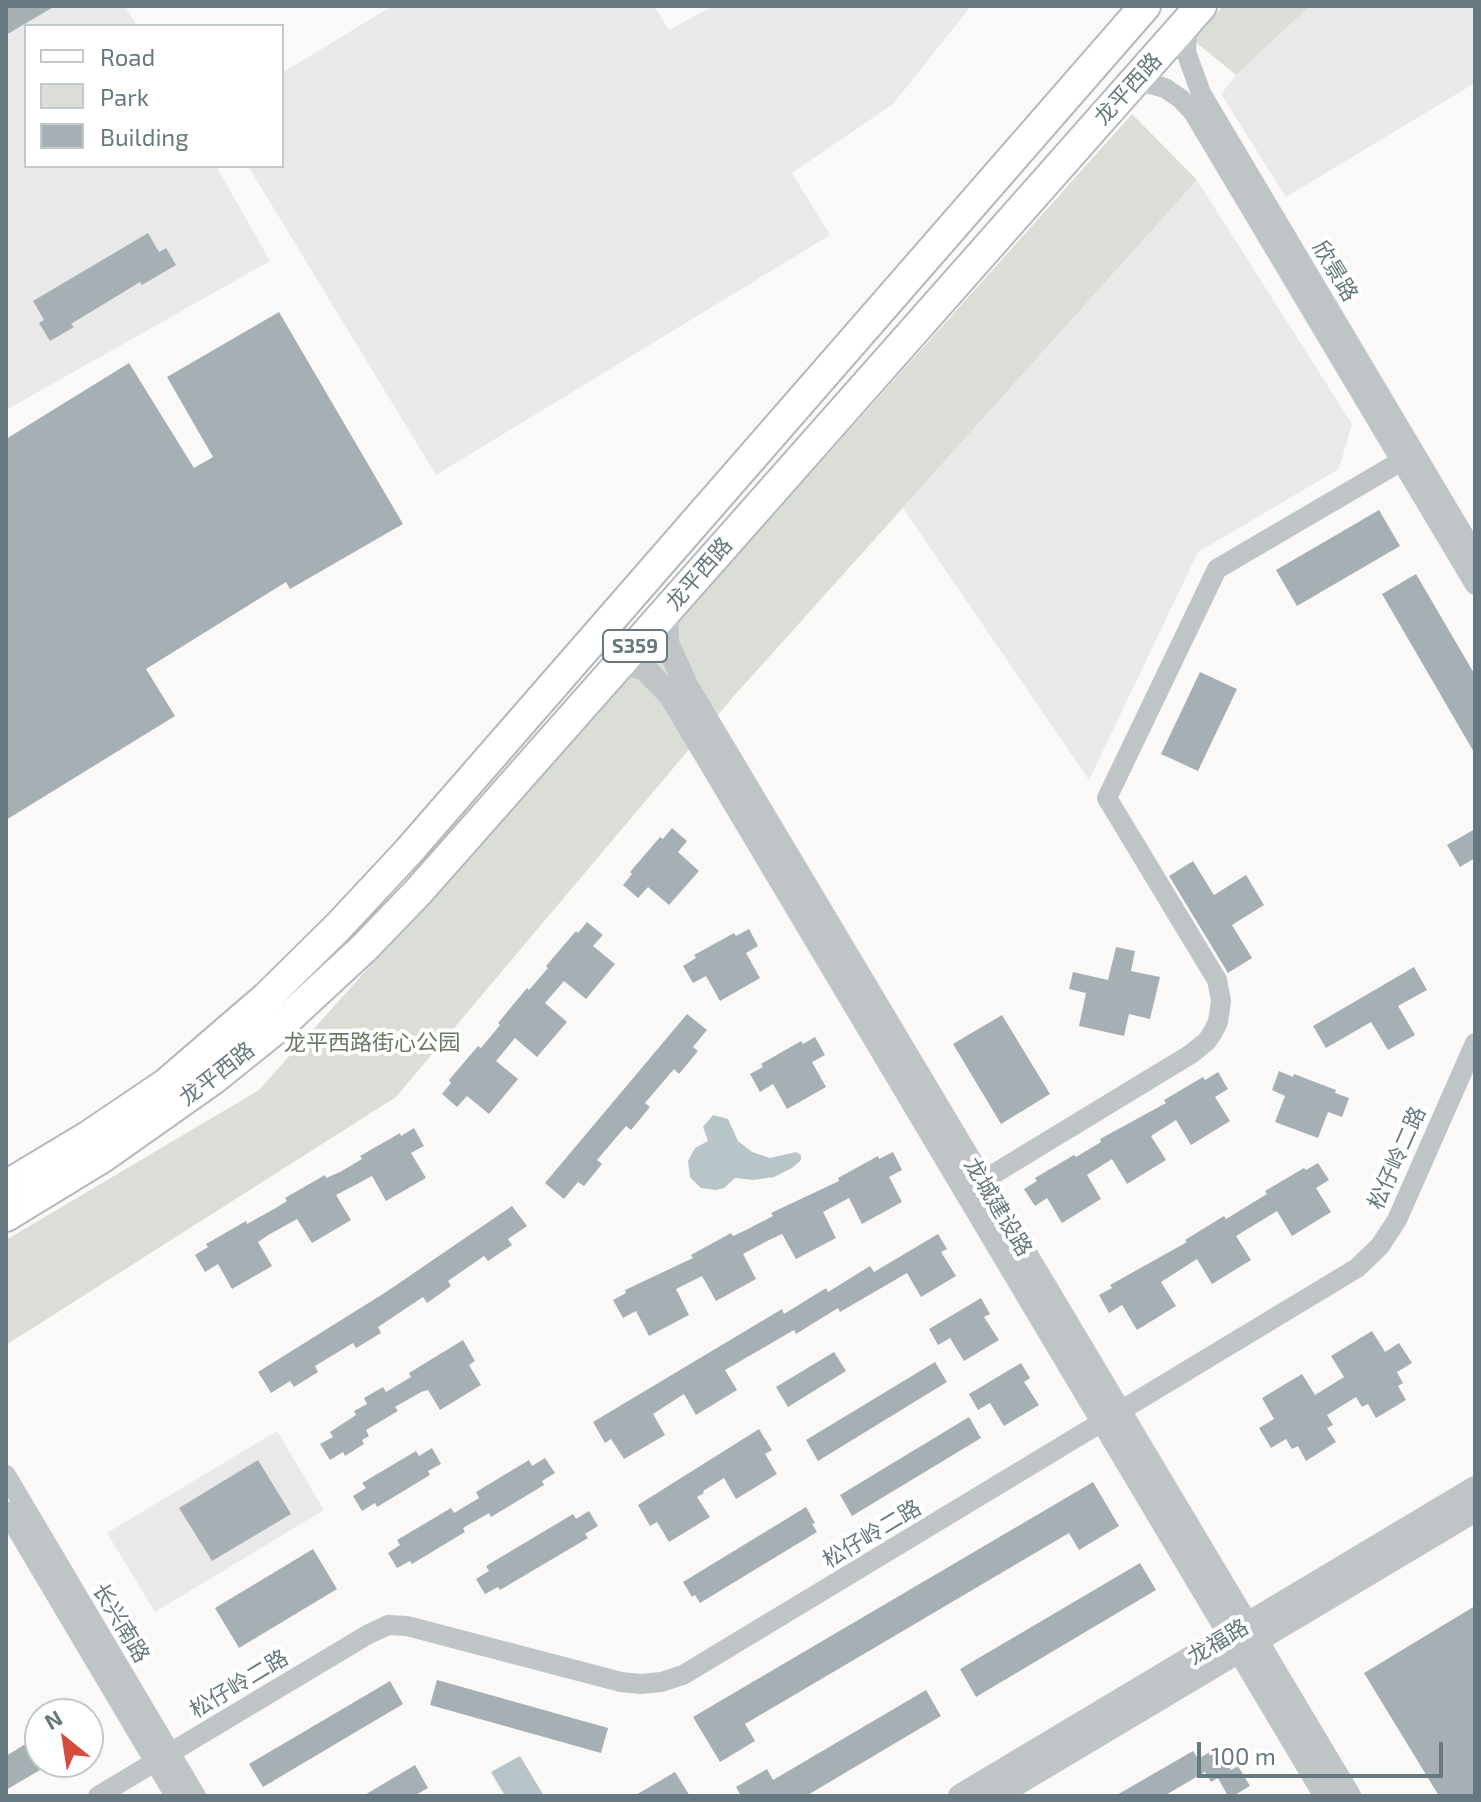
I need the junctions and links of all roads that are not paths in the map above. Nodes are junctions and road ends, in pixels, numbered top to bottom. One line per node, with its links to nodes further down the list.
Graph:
1 (1145, 6): 10 (main road, 龙平西路 / S359)
2 (1201, 6): 3 (main road, 龙平西路 / S359); 4 (street, 欣景路)
3 (1130, 86): 4 (street, 欣景路); 7 (main road, 龙平西路 / S359)
4 (1408, 457): 5 (street, 欣景路); 6 (street, 欣景路); 11 (street)
5 (1475, 554)
6 (1475, 585)
7 (666, 612): 8 (main road, 龙平西路 / S359); 11 (street, 龙城建设路)
8 (617, 667): 11 (street, 龙城建设路); 12 (main road, 龙平西路 / S359)
9 (1475, 1043): 13 (street, 松仔岭二路)
10 (6, 1186)
11 (974, 1186): 13 (street, 龙城建设路)
12 (6, 1216)
13 (1112, 1418): 18 (street, 龙城建设路); 19 (street, 松仔岭二路)
14 (6, 1475): 19 (street, 长兴南路)
15 (1475, 1488): 18 (street, 龙福路)
16 (1475, 1510): 18 (street, 龙福路)
17 (6, 1511): 19 (street, 长兴南路)
18 (1243, 1638): 23 (street, 龙福路); 24 (street, 龙福路); 25 (street, 龙城建设路); 26 (street, 龙城建设路)
19 (163, 1758): 20 (street, 松仔岭二路); 21 (street, 长兴南路); 22 (street, 长兴南路)
20 (98, 1796)
21 (175, 1796)
22 (196, 1796)
23 (960, 1796)
24 (996, 1796)
25 (1326, 1796)
26 (1349, 1796)

